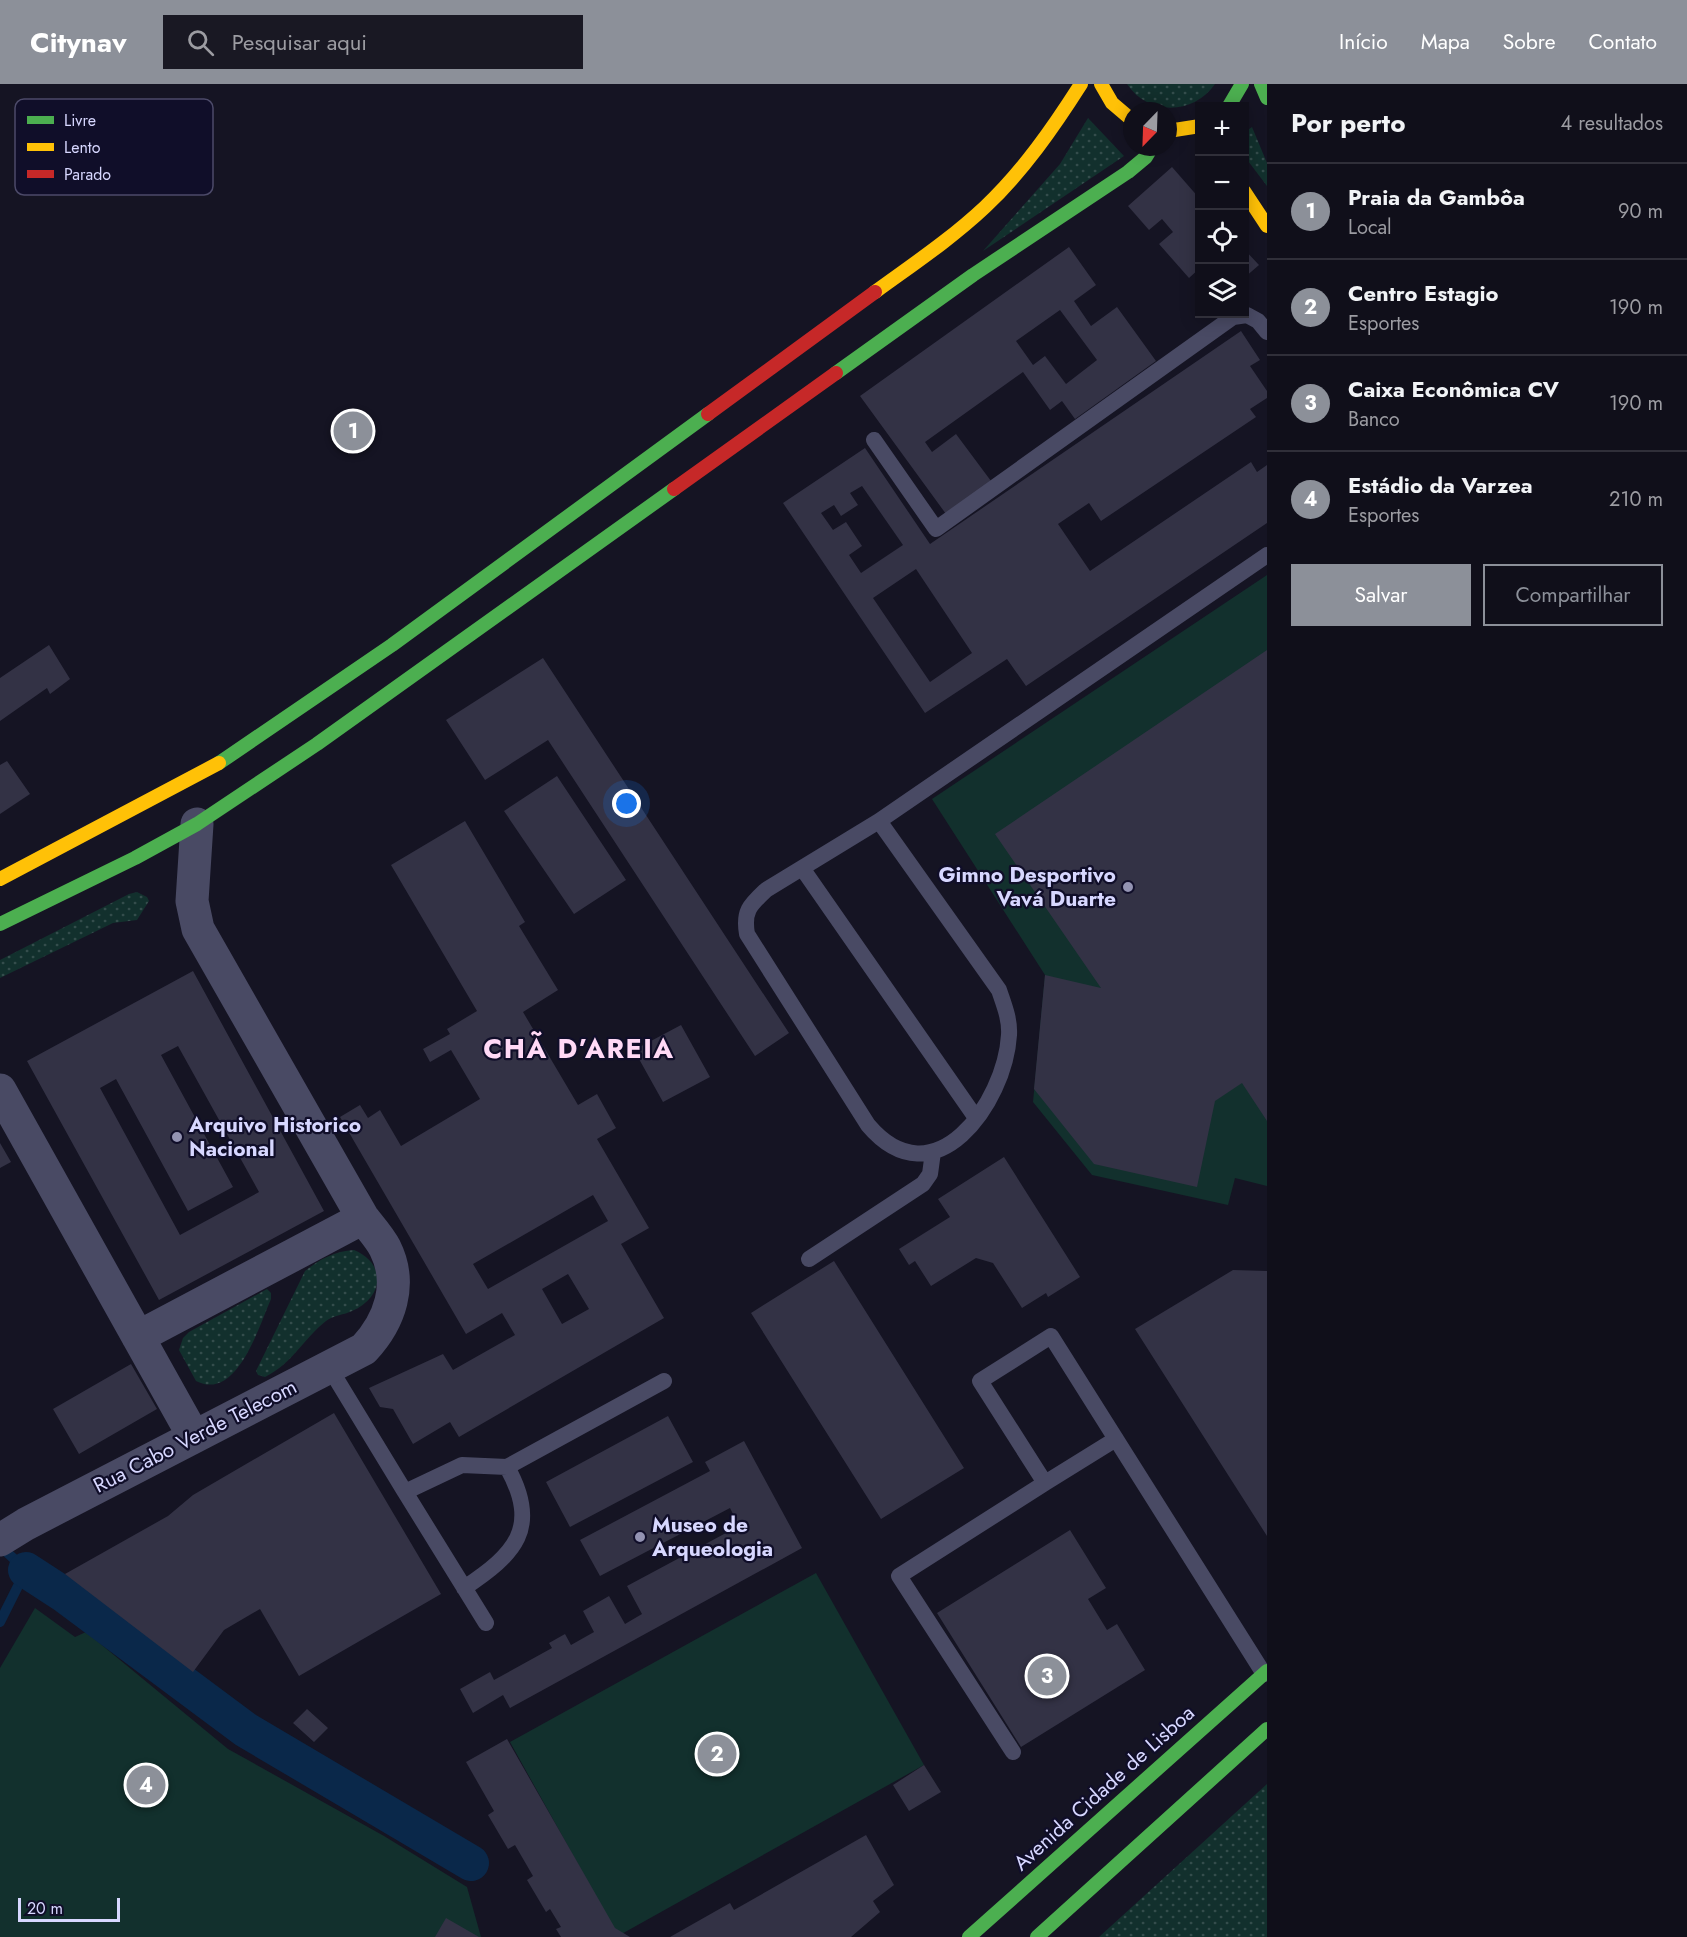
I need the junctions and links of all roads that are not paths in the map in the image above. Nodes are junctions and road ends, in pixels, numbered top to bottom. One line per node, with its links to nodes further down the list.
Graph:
1 (1081, 84): 23 (main road)
2 (1101, 84): 7 (main road)
3 (1242, 84): 6 (main road)
4 (1261, 84): 5 (main road)
5 (1267, 98)
6 (1231, 102)
7 (1123, 112)
8 (1195, 127): 9 (main road)
9 (1177, 130)
10 (1177, 134): 11 (main road)
11 (1191, 142)
12 (1147, 156): 21 (main road)
13 (1249, 197): 14 (main road)
14 (1267, 226)
15 (1249, 317): 17 (lane)
16 (1227, 318): 18 (lane)
17 (1267, 332)
18 (874, 440)
19 (1267, 555): 20 (lane)
20 (879, 821): 22 (lane); 26 (lane)
21 (197, 824): 24 (main road); 28 (street)
22 (802, 868): 26 (lane); 27 (lane)
23 (0, 879)
24 (0, 924)
25 (0, 1090): 30 (street)
26 (976, 1118): 27 (lane)
27 (933, 1152): 29 (lane)
28 (363, 1218): 30 (street); 31 (street, Rua Cabo Verde Telecom)
29 (809, 1258)
30 (138, 1337): 33 (street)
31 (329, 1367): 33 (street, Rua Cabo Verde Telecom); 37 (lane)
32 (664, 1381): 35 (lane)
33 (194, 1437): 38 (street, Rua Cabo Verde Telecom)
34 (1116, 1439): 36 (lane); 36 (lane); 41 (lane)
35 (507, 1467): 37 (lane); 39 (lane)
36 (1045, 1483): 43 (lane)
37 (405, 1492): 39 (lane)
38 (13, 1532)
39 (464, 1588): 40 (lane)
40 (486, 1623)
41 (1266, 1672): 44 (main road, Avenida Cidade de Lisboa)
42 (1267, 1729): 45 (main road)
43 (1013, 1752)
44 (969, 1937)
45 (1036, 1937)

